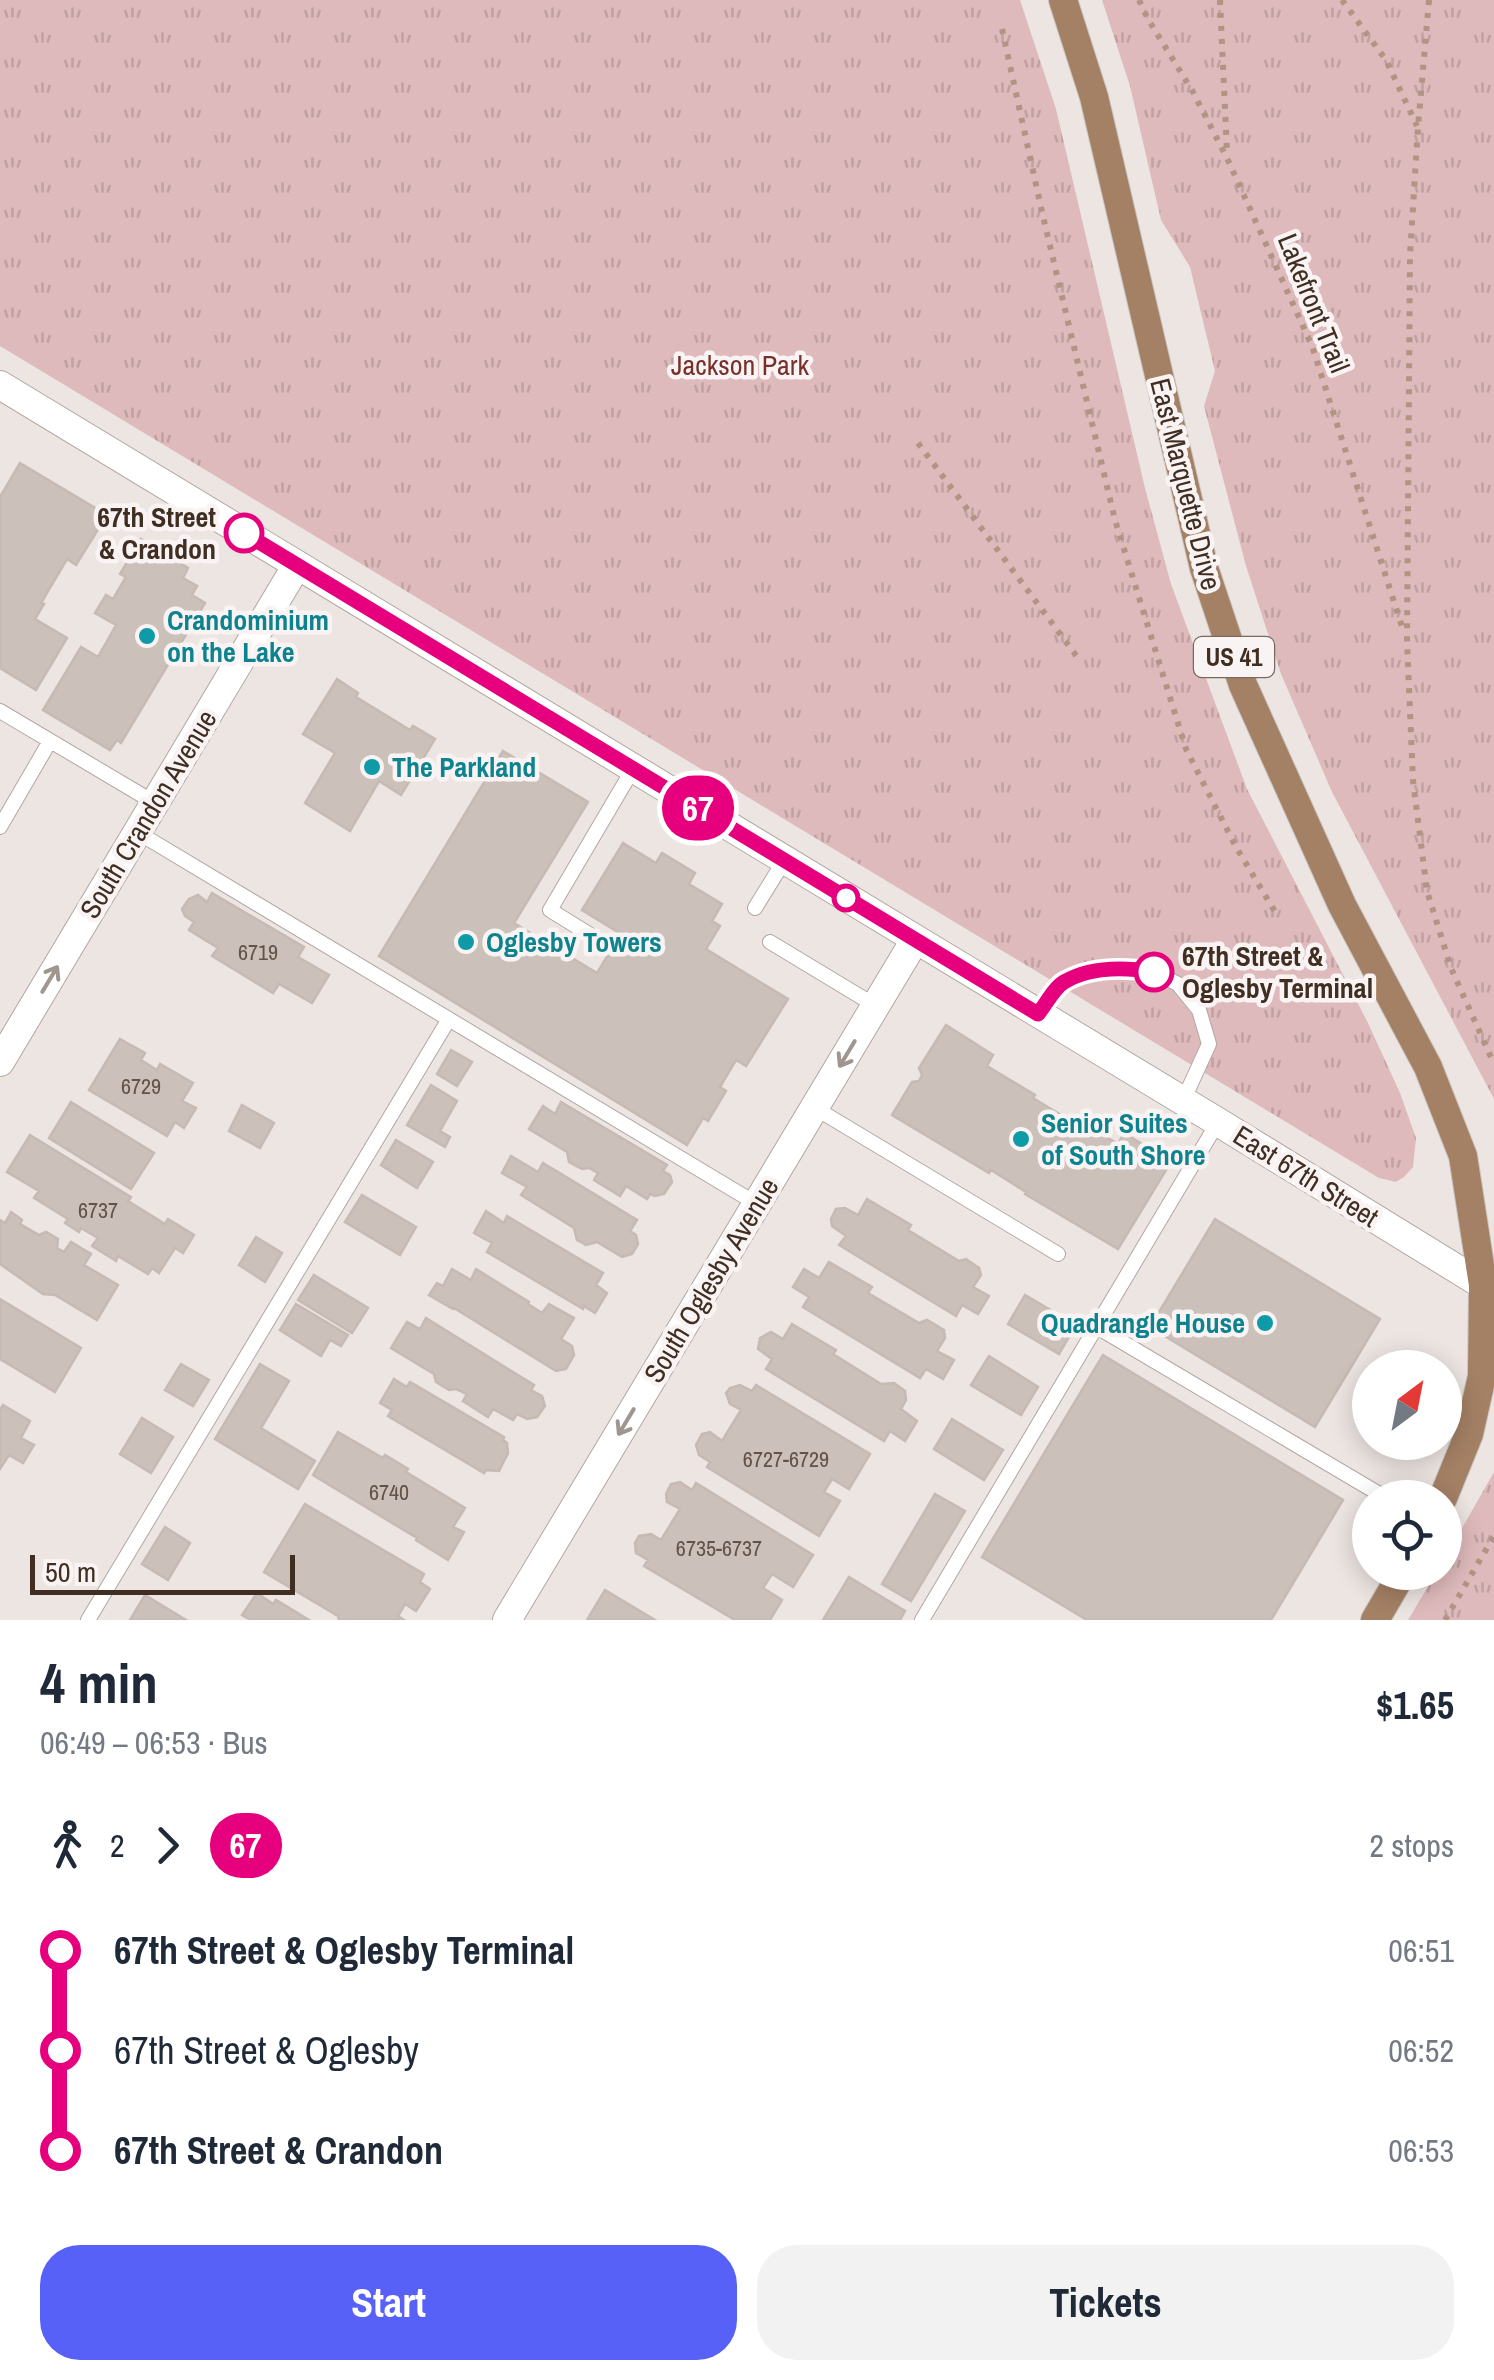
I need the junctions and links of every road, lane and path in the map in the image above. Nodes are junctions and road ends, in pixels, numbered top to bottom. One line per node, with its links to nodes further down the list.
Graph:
1 (1063, 0): 36 (main road, East Marquette Drive / US 41)
2 (1139, 0): 8 (path, Lakefront Trail)
3 (1220, 0): 8 (path)
4 (1342, 0): 7 (path, Lakefront Trail)
5 (1429, 0): 7 (path)
6 (1002, 29): 22 (path)
7 (1418, 128): 12 (path, Lakefront Trail)
8 (1228, 158): 12 (path, Lakefront Trail)
9 (0, 385): 11 (street, East 67th Street)
10 (918, 443): 13 (path)
11 (297, 565): 16 (street, East 67th Street); 17 (street, South Crandon Avenue)
12 (1406, 641): 30 (path, Lakefront Trail)
13 (1078, 658)
14 (0, 712): 15 (lane)
15 (50, 741): 17 (lane); 18 (lane)
16 (633, 769): 20 (street, East 67th Street); 23 (lane)
17 (155, 803): 19 (street, South Crandon Avenue)
18 (0, 827)
19 (137, 832): 28 (lane); 29 (street, South Crandon Avenue, one-way to 19)
20 (784, 861): 21 (lane); 24 (street, East 67th Street)
21 (754, 908)
22 (1277, 915)
23 (600, 940)
24 (915, 940): 26 (street, South Oglesby Avenue); 27 (street, East 67th Street)
25 (770, 942): 26 (lane)
26 (876, 1006): 32 (street, South Oglesby Avenue, one-way to 32)
27 (1038, 1014): 31 (street, East 67th Street); 31 (lane)
28 (449, 1020): 34 (lane); 42 (lane)
29 (0, 1062)
30 (1494, 1064)
31 (1183, 1101): 33 (street, East 67th Street)
32 (815, 1108): 34 (street, South Oglesby Avenue); 35 (lane)
33 (1218, 1122): 36 (street, East 67th Street); 37 (lane)
34 (757, 1204): 43 (street, South Oglesby Avenue, one-way to 43)
35 (1058, 1254)
36 (1483, 1285): 39 (main road, US 41)
37 (1096, 1327): 38 (lane); 44 (lane)
38 (1355, 1480)
39 (1450, 1480)
40 (1494, 1536): 46 (path)
41 (1392, 1590): 45 (main road)
42 (88, 1620)
43 (507, 1620)
44 (922, 1620)
45 (1375, 1620)
46 (1444, 1620)

